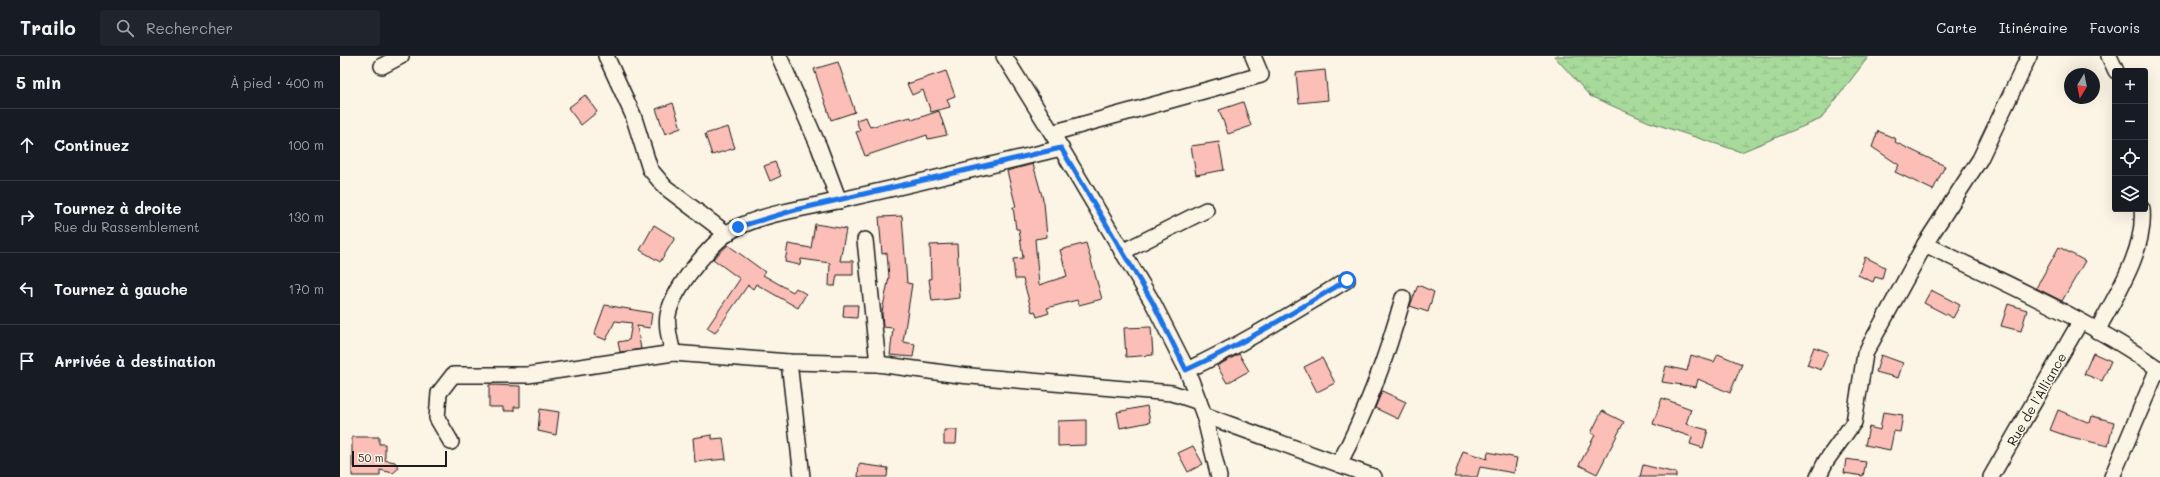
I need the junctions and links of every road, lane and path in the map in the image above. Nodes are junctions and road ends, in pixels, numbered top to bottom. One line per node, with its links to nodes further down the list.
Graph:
1 (402, 56): 8 (street)
2 (606, 56): 15 (street)
3 (779, 56): 12 (street)
4 (1004, 56): 10 (street)
5 (1253, 56): 10 (street)
6 (2029, 56): 17 (street)
7 (2109, 56): 9 (street)
8 (382, 66)
9 (2115, 68)
10 (1052, 132): 11 (street)
11 (1061, 148): 12 (street); 18 (street)
12 (839, 201): 15 (street)
13 (1206, 210): 18 (street)
14 (2142, 212): 22 (street)
15 (727, 234): 23 (street)
16 (865, 240): 25 (street)
17 (1925, 244): 21 (street); 34 (street)
18 (1122, 252): 27 (street)
19 (1347, 280): 27 (street)
20 (1403, 298): 30 (street)
21 (2080, 322): 22 (street); 35 (street, Rue de l'Alliance)
22 (2097, 331): 26 (street)
23 (673, 353): 24 (street); 29 (street)
24 (789, 362): 25 (street); 31 (street)
25 (878, 364): 28 (street)
26 (2159, 369): 36 (street)
27 (1186, 370): 28 (street)
28 (1201, 408): 30 (street); 32 (street)
29 (451, 442)
30 (1338, 464): 33 (street)
31 (802, 477)
32 (1219, 477)
33 (1374, 477)
34 (1818, 477)
35 (1992, 477)
36 (2112, 477)

